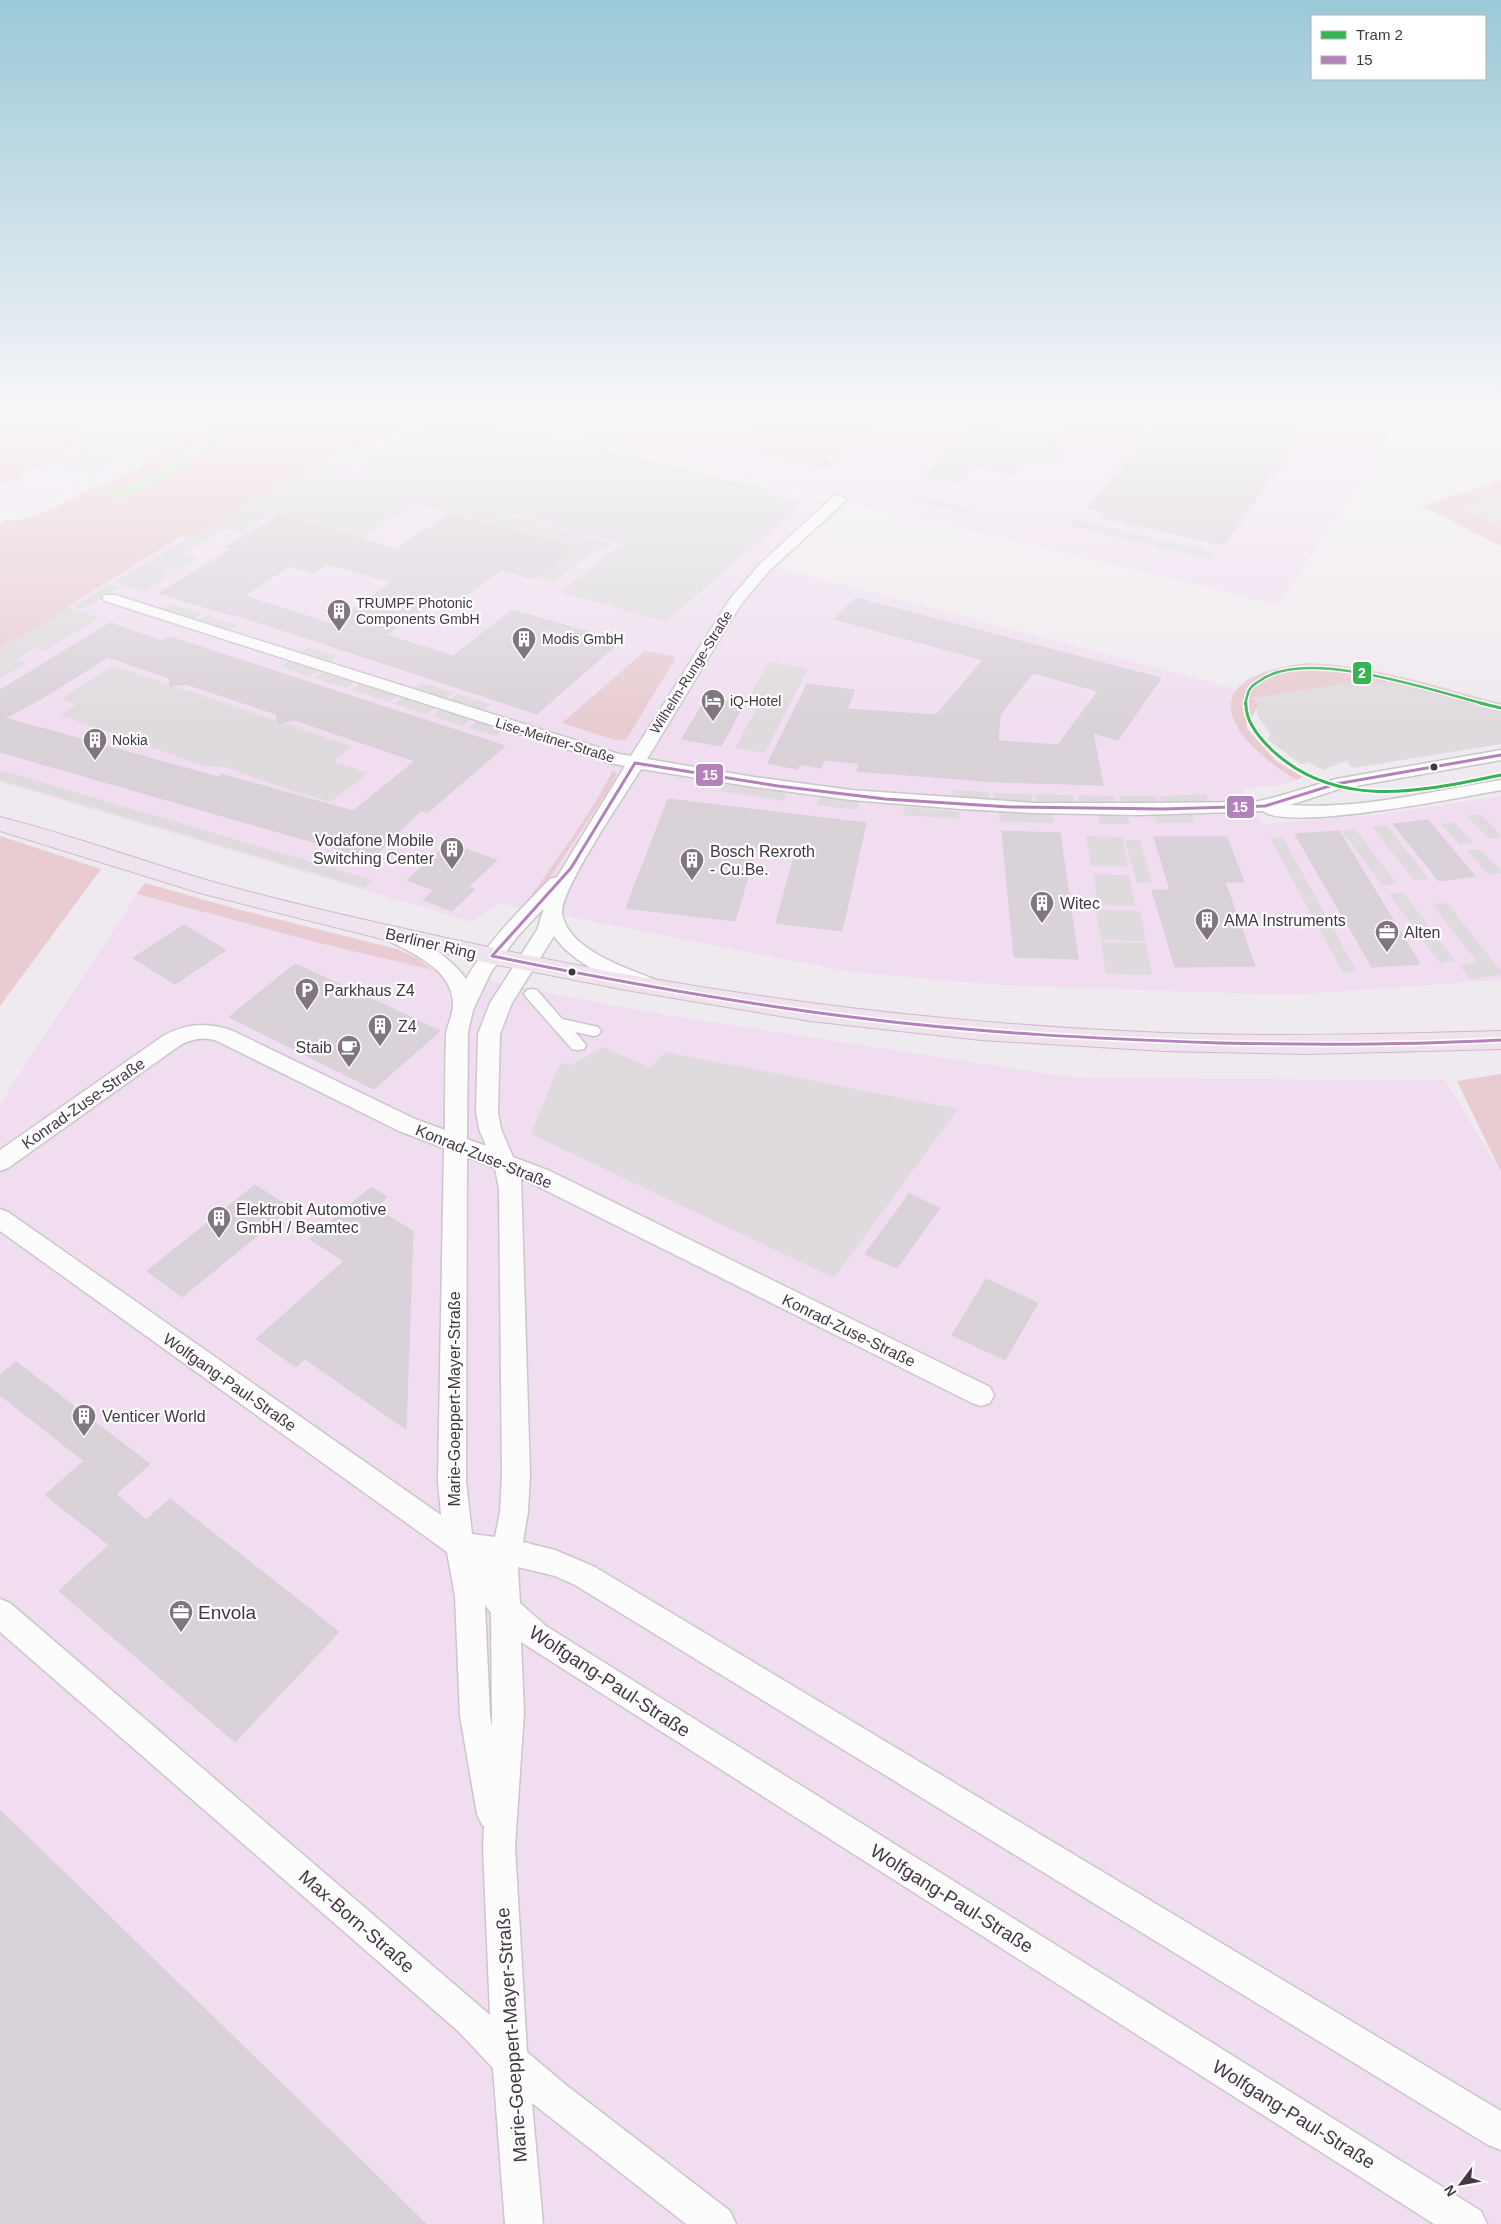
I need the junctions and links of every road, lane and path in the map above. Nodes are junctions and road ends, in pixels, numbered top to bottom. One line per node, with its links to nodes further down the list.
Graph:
1 (819, 518): 4 (street, Wilhelm-Runge-Straße)
2 (110, 598): 4 (street, Lise-Meitner-Straße)
3 (1501, 755): 5 (street, Lise-Meitner-Straße)
4 (635, 763): 7 (street, Lise-Meitner-Straße); 10 (street, Wilhelm-Runge-Straße)
5 (1353, 780): 7 (street, Lise-Meitner-Straße); 8 (street)
6 (1501, 785): 8 (street, Lise-Meitner-Straße)
7 (1255, 807): 8 (street, Lise-Meitner-Straße)
8 (1376, 807)
9 (0, 824): 12 (main road, Berliner Ring)
10 (571, 868): 11 (street, Wilhelm-Runge-Straße); 13 (street, Wilhelm-Runge-Straße)
11 (552, 912): 14 (street, Wilhelm-Runge-Straße); 15 (street)
12 (390, 933): 13 (main road, Berliner Ring); 17 (street)
13 (492, 956): 14 (main road, Berliner Ring); 17 (street, Marie-Goeppert-Mayer-Straße)
14 (524, 963): 15 (main road, Berliner Ring); 24 (street, Marie-Goeppert-Mayer-Straße)
15 (655, 988): 20 (main road, Berliner Ring)
16 (532, 994): 18 (street)
17 (463, 1005): 22 (street, Marie-Goeppert-Mayer-Straße)
18 (557, 1023): 19 (street); 21 (street)
19 (593, 1031)
20 (1501, 1040)
21 (578, 1045)
22 (456, 1143): 23 (street, Konrad-Zuse-Straße); 24 (street, Konrad-Zuse-Straße); 27 (street, Marie-Goeppert-Mayer-Straße)
23 (0, 1162)
24 (504, 1162): 26 (street, Konrad-Zuse-Straße); 28 (street, Marie-Goeppert-Mayer-Straße)
25 (0, 1218): 27 (street, Wolfgang-Paul-Straße)
26 (981, 1395)
27 (460, 1545): 28 (street, Wolfgang-Paul-Straße); 29 (street, Wolfgang-Paul-Straße); 31 (street, Marie-Goeppert-Mayer-Straße)
28 (506, 1552): 29 (street, Marie-Goeppert-Mayer-Straße); 33 (street, Wolfgang-Paul-Straße)
29 (505, 1609): 31 (street, Marie-Goeppert-Mayer-Straße); 36 (street, Wolfgang-Paul-Straße)
30 (0, 1613): 32 (street, Max-Born-Straße)
31 (499, 1847): 32 (street, Marie-Goeppert-Mayer-Straße)
32 (510, 2060): 34 (street, Marie-Goeppert-Mayer-Straße); 35 (street, Max-Born-Straße)
33 (1501, 2132)
34 (524, 2224)
35 (717, 2224)
36 (1468, 2224)

